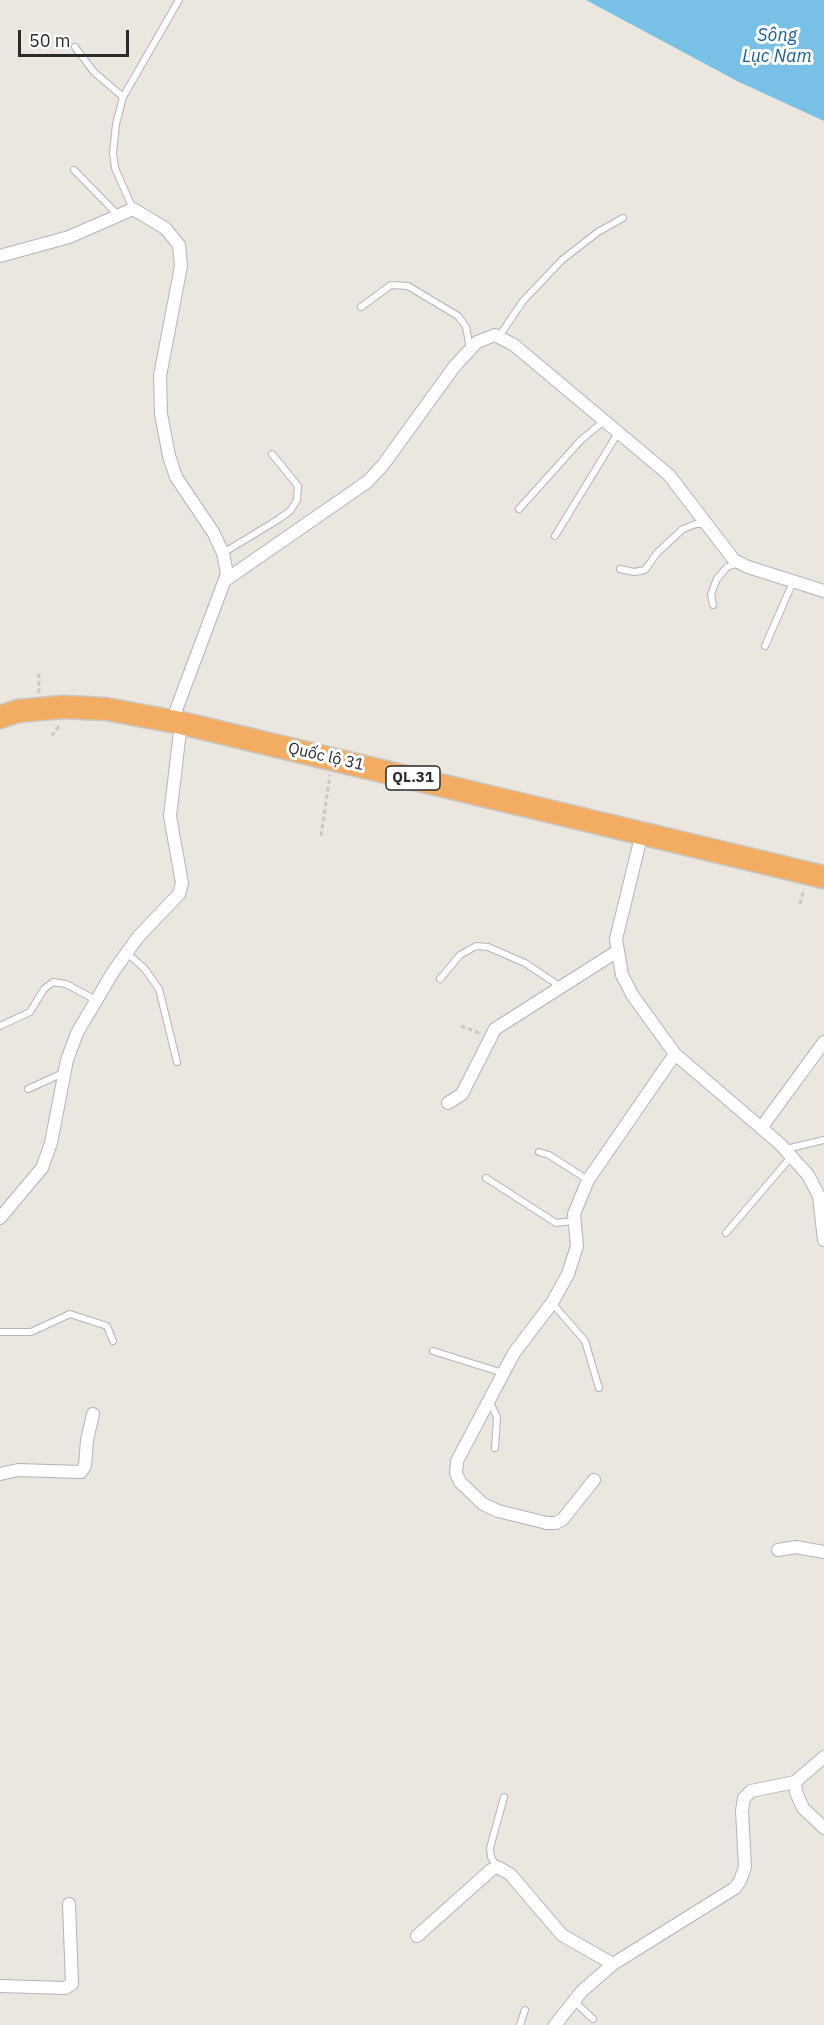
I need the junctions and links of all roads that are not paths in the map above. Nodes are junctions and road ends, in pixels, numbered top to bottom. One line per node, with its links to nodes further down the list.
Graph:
1 (179, 0): 3 (lane)
2 (75, 47): 3 (lane)
3 (123, 97): 5 (lane)
4 (74, 170): 6 (lane)
5 (133, 209): 6 (street); 18 (street)
6 (120, 217): 8 (street)
7 (622, 218): 10 (lane)
8 (0, 256)
9 (361, 307): 11 (lane)
10 (500, 335): 11 (street); 12 (street)
11 (470, 349): 21 (street)
12 (604, 421): 13 (street); 15 (lane)
13 (618, 433): 16 (street); 17 (lane)
14 (272, 454): 18 (lane)
15 (519, 509)
16 (707, 525): 19 (street); 20 (lane)
17 (555, 536)
18 (223, 553): 21 (street)
19 (740, 563): 22 (street); 24 (lane)
20 (621, 569)
21 (227, 579): 27 (street)
22 (794, 582): 23 (street); 25 (lane)
23 (824, 591)
24 (713, 605)
25 (765, 646)
26 (0, 717): 27 (highway, Quốc lộ 31 / QL.31)
27 (176, 722): 28 (highway, Quốc lộ 31 / QL.31); 31 (street)
28 (642, 833): 29 (highway, Quốc lộ 31 / QL.31); 30 (street)
29 (824, 877)
30 (616, 952): 33 (street); 37 (street)
31 (128, 954): 34 (street); 38 (lane)
32 (440, 979): 33 (lane)
33 (561, 987): 41 (street)
34 (96, 1000): 35 (lane); 39 (street)
35 (0, 1026)
36 (824, 1042): 42 (street)
37 (675, 1054): 42 (street); 47 (street)
38 (177, 1062)
39 (64, 1073): 40 (lane); 48 (street)
40 (28, 1089)
41 (448, 1103)
42 (761, 1128): 45 (street)
43 (824, 1140): 45 (lane)
44 (539, 1152): 47 (lane)
45 (788, 1153): 50 (lane); 51 (street)
46 (486, 1178): 49 (lane)
47 (588, 1180): 49 (street)
48 (0, 1218)
49 (573, 1221): 52 (street)
50 (726, 1233)
51 (824, 1240)
52 (552, 1303): 56 (street); 57 (lane)
53 (0, 1332): 54 (lane)
54 (113, 1341)
55 (433, 1351): 56 (lane)
56 (503, 1373): 58 (street)
57 (599, 1388)
58 (489, 1399): 60 (lane); 62 (street)
59 (93, 1414): 61 (street)
60 (495, 1448)
61 (0, 1474)
62 (594, 1480)
63 (778, 1550): 64 (street)
64 (824, 1552)
65 (824, 1757): 66 (street)
66 (795, 1782): 68 (street); 72 (street)
67 (504, 1797): 69 (lane)
68 (824, 1828)
69 (497, 1867): 71 (street); 72 (street)
70 (69, 1904): 73 (street)
71 (417, 1936)
72 (613, 1964): 74 (street)
73 (0, 1986)
74 (574, 2001): 76 (lane); 78 (street)
75 (525, 2010): 77 (lane)
76 (593, 2019)
77 (520, 2025)
78 (555, 2025)

